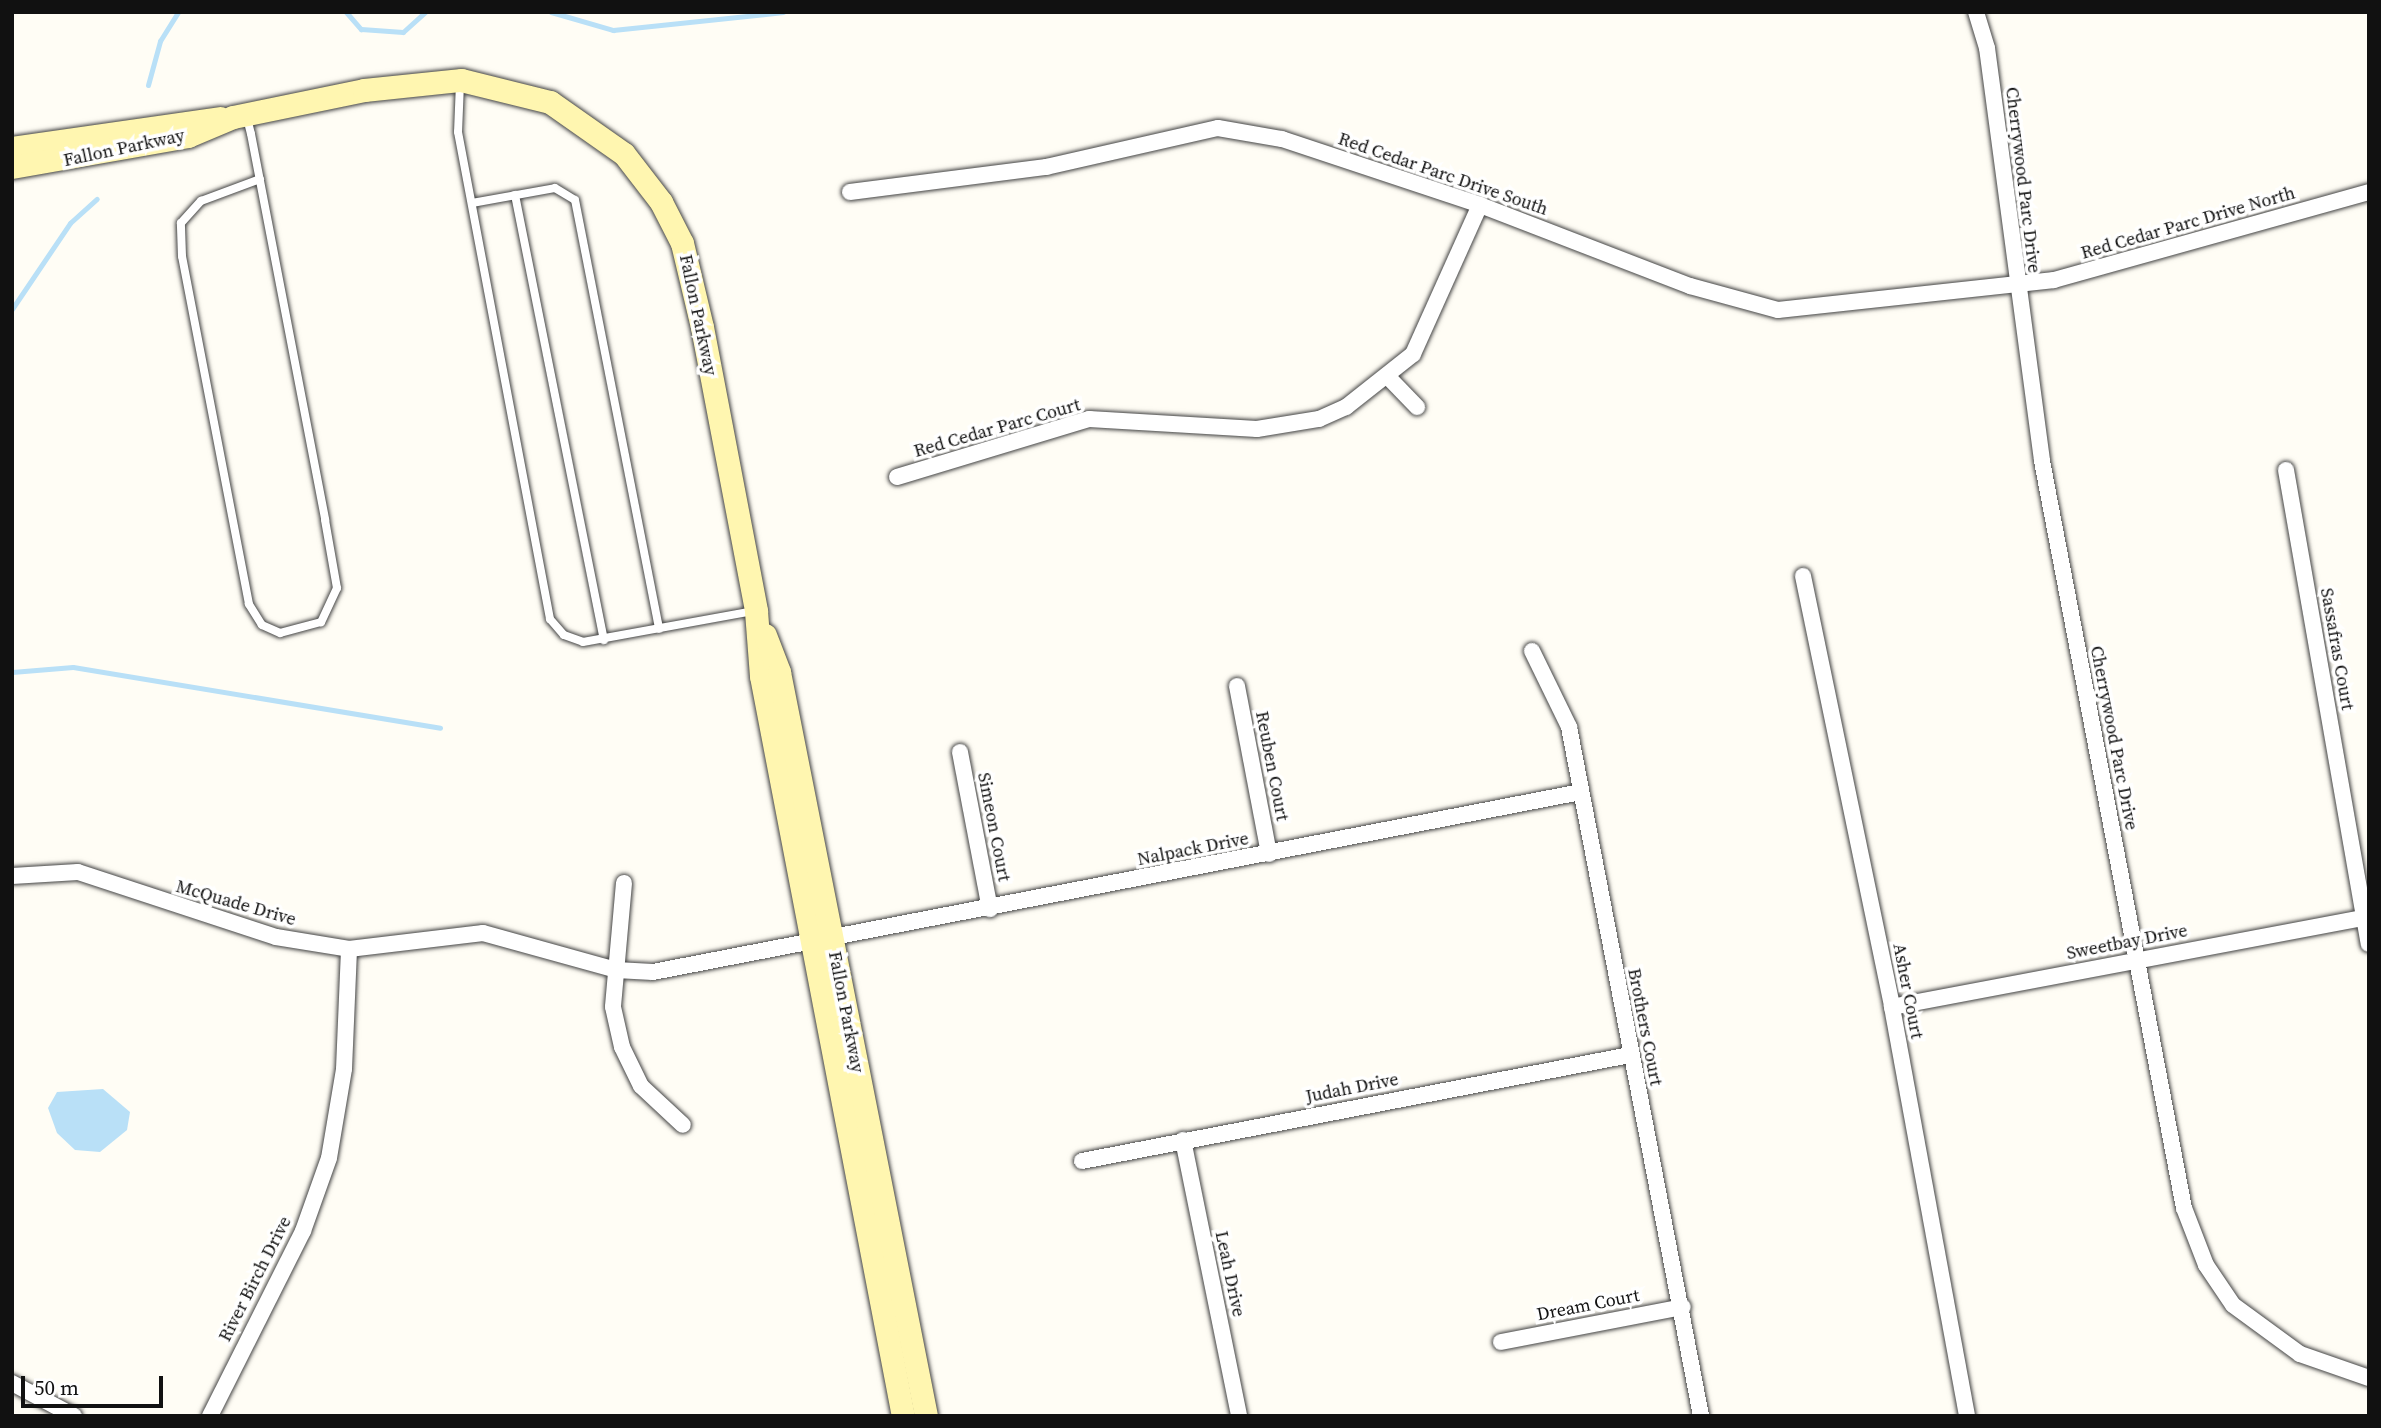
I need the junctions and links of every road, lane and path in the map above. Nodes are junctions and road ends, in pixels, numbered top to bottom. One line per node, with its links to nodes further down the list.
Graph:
1 (1976, 12): 12 (street, Cherrywood Parc Drive)
2 (461, 80): 3 (street, Fallon Parkway); 10 (lane); 18 (street, Fallon Parkway)
3 (240, 116): 4 (street, Fallon Parkway); 5 (street, Fallon Parkway); 6 (lane)
4 (12, 148)
5 (12, 167)
6 (260, 180): 6 (lane)
7 (850, 192): 11 (street, Red Cedar Parc Drive South)
8 (2369, 192): 12 (street, Red Cedar Parc Drive North)
9 (515, 195): 10 (lane); 19 (lane); 20 (lane)
10 (472, 203): 20 (lane)
11 (1480, 205): 12 (street, Red Cedar Parc Drive South); 13 (street, Red Cedar Parc Court)
12 (2017, 282): 33 (street, Cherrywood Parc Drive)
13 (1390, 379): 14 (street); 16 (street, Red Cedar Parc Court)
14 (1416, 407)
15 (2286, 470): 29 (street, Sassafras Court)
16 (897, 477)
17 (1803, 576): 35 (street, Asher Court)
18 (755, 611): 19 (lane); 30 (street, Fallon Parkway)
19 (659, 629): 20 (lane)
20 (604, 640)
21 (1532, 651): 24 (street, Brothers Court)
22 (1237, 686): 25 (street, Reuben Court)
23 (960, 752): 28 (street, Simeon Court)
24 (1581, 792): 25 (street, Nalpack Drive); 36 (street, Brothers Court)
25 (1269, 854): 28 (street, Nalpack Drive)
26 (12, 876): 32 (street, McQuade Drive)
27 (624, 883): 34 (street)
28 (990, 909): 30 (street, Nalpack Drive)
29 (2366, 917): 31 (street, Sassafras Court); 33 (street, Sweetbay Drive)
30 (822, 940): 34 (street, McQuade Drive); 46 (street, Fallon Parkway); 47 (street, Fallon Parkway)
31 (2369, 944)
32 (349, 948): 34 (street, McQuade Drive); 45 (street, River Birch Drive)
33 (2136, 960): 35 (street, Sweetbay Drive); 42 (street, Cherrywood Parc Drive)
34 (617, 970): 37 (street)
35 (1892, 1007): 50 (street, Asher Court)
36 (1630, 1055): 38 (street, Judah Drive); 40 (street, Brothers Court)
37 (683, 1125)
38 (1182, 1140): 39 (street, Judah Drive); 48 (street, Leah Drive)
39 (1082, 1161)
40 (1683, 1307): 41 (street, Dream Court); 49 (street, Brothers Court)
41 (1502, 1342)
42 (2369, 1378)
43 (12, 1383): 44 (street)
44 (74, 1416)
45 (210, 1416)
46 (903, 1416)
47 (926, 1416)
48 (1239, 1416)
49 (1701, 1416)
50 (1967, 1416)

